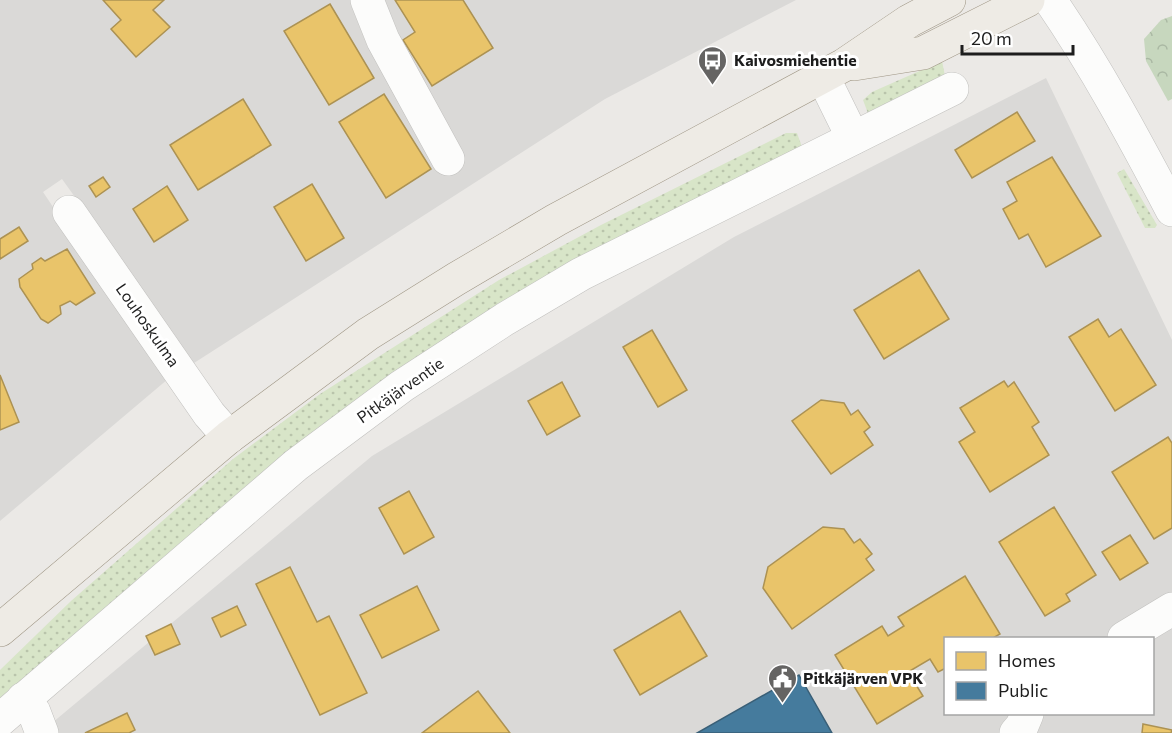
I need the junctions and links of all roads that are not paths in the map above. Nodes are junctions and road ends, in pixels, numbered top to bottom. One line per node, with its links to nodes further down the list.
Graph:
1 (367, 0): 8 (street)
2 (949, 0): 5 (main road)
3 (1028, 0): 5 (main road)
4 (1050, 0): 9 (street)
5 (834, 71): 7 (street); 11 (main road)
6 (952, 89): 7 (street, Pitkäjärventie)
7 (853, 138): 15 (street, Pitkäjärventie)
8 (448, 159)
9 (1172, 210)
10 (69, 212): 11 (street, Louhoskulma)
11 (229, 436): 13 (main road)
12 (1172, 609): 14 (street)
13 (0, 630)
14 (1127, 637)
15 (12, 710): 17 (street)
16 (1027, 715): 18 (street)
17 (42, 733)
18 (1016, 733)

